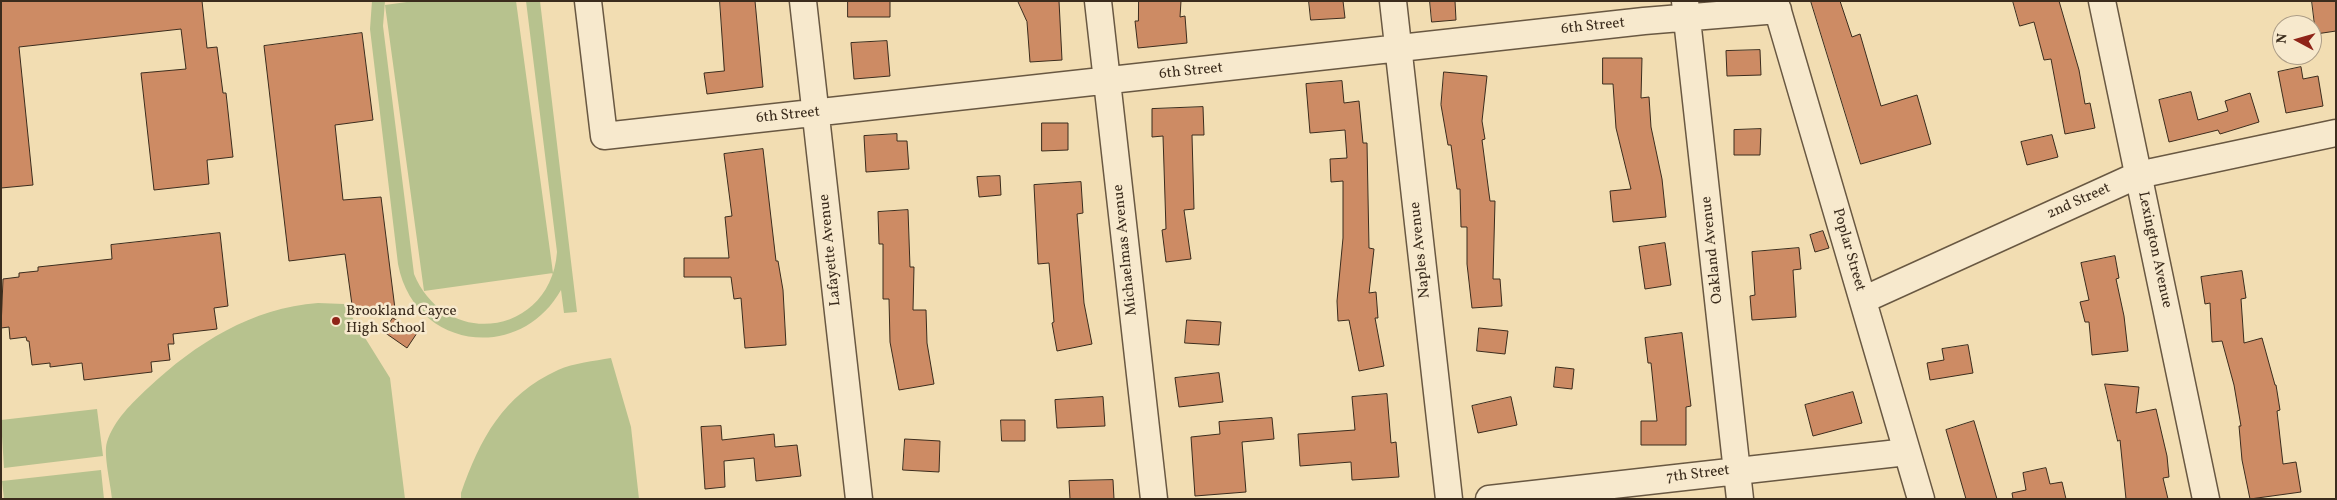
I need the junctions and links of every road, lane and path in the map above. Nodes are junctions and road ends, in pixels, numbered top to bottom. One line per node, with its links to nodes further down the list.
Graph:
1 (588, 1): 10 (street, 6th Street)
2 (803, 1): 10 (street, Lafayette Avenue)
3 (1098, 1): 9 (street, Michaelmas Avenue)
4 (1393, 1): 8 (street, Naples Avenue)
5 (2102, 1): 12 (street, Lexington Avenue)
6 (1777, 6): 7 (street, 6th Street); 13 (street, Poplar Street)
7 (1686, 9): 8 (street, 6th Street); 15 (street, Oakland Avenue)
8 (1398, 48): 9 (street, 6th Street); 18 (street, Naples Avenue)
9 (1107, 81): 10 (street, 6th Street); 17 (street, Michaelmas Avenue)
10 (816, 113): 16 (street, Lafayette Avenue)
11 (2336, 133): 12 (street, 2nd Street)
12 (2138, 175): 13 (street, 2nd Street); 22 (street, Lexington Avenue)
13 (1863, 300): 14 (street, Poplar Street)
14 (1907, 452): 15 (street, 7th Street); 21 (street, Poplar Street)
15 (1737, 470): 19 (street, 7th Street); 20 (street, Oakland Avenue)
16 (859, 499)
17 (1154, 499)
18 (1449, 499)
19 (1489, 499)
20 (1740, 499)
21 (1921, 499)
22 (2206, 499)

